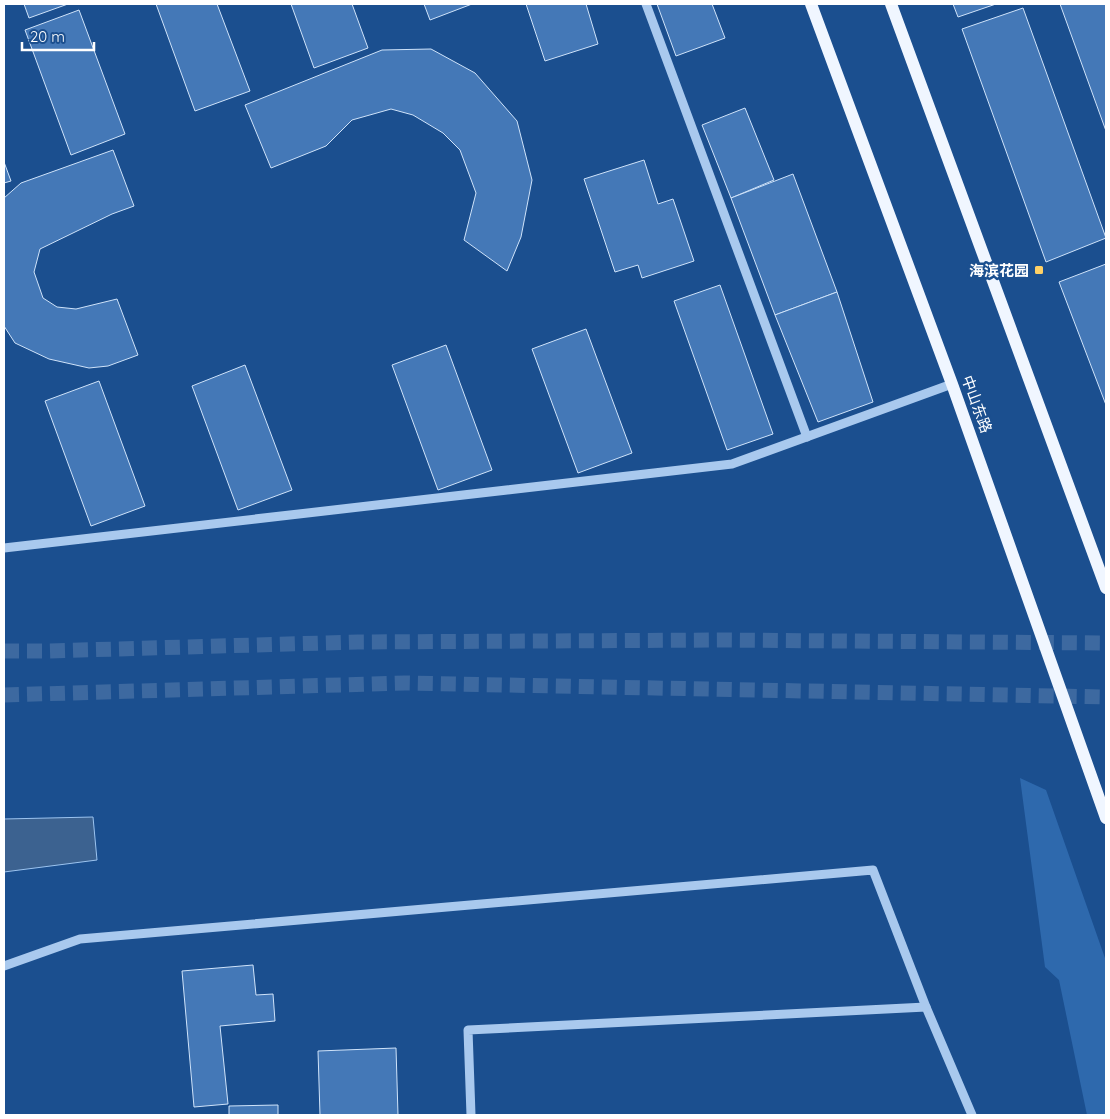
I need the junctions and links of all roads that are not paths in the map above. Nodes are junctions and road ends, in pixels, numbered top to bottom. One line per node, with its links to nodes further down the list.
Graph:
1 (646, 4): 5 (street)
2 (811, 4): 4 (main road, 中山东路)
3 (891, 4): 7 (main road)
4 (952, 384): 5 (street); 8 (main road, 中山东路)
5 (807, 436): 6 (street)
6 (4, 548)
7 (1106, 588)
8 (1106, 818)
9 (4, 966): 10 (street)
10 (926, 1007): 11 (street); 12 (street)
11 (471, 1115)
12 (972, 1115)

